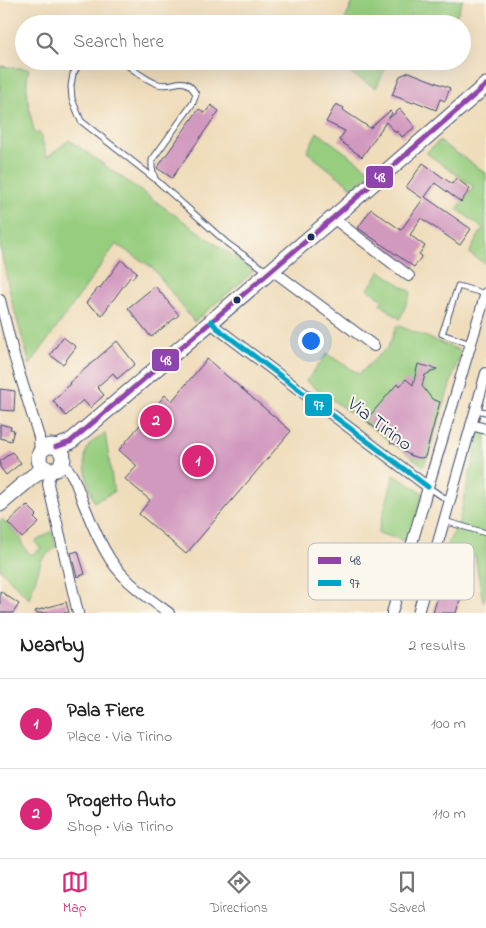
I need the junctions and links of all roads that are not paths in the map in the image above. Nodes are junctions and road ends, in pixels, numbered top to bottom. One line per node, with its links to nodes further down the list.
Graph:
1 (76, 70): 4 (lane)
2 (135, 70): 4 (lane)
3 (486, 85): 5 (street)
4 (155, 179): 6 (lane)
5 (333, 218): 6 (street); 7 (street)
6 (272, 270): 10 (street); 12 (street)
7 (409, 276)
8 (486, 293): 11 (street); 11 (lane)
9 (0, 300): 17 (street)
10 (211, 321): 17 (street); 18 (street, Via Tirino)
11 (471, 344): 18 (street)
12 (374, 346)
13 (486, 373): 14 (street)
14 (481, 411): 15 (street)
15 (472, 424): 16 (street); 19 (street)
16 (486, 429)
17 (53, 459): 20 (street); 27 (street); 28 (street)
18 (428, 487): 19 (lane); 23 (street)
19 (450, 501): 21 (street)
20 (0, 504)
21 (444, 521): 22 (lane); 24 (street)
22 (486, 533)
23 (412, 543)
24 (438, 543)
25 (396, 600): 29 (street)
26 (422, 600): 30 (street)
27 (78, 613)
28 (169, 613)
29 (392, 613)
30 (418, 613)

